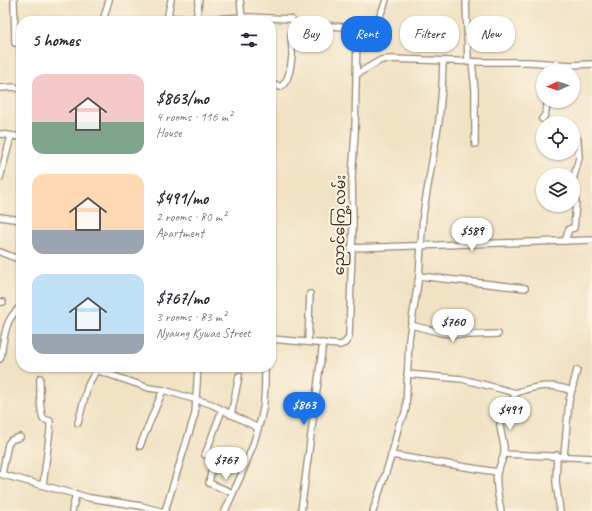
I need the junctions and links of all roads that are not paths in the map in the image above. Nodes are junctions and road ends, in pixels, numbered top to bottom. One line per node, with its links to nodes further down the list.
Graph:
1 (14, 0): 15 (street)
2 (109, 0): 8 (street)
3 (171, 0): 9 (street)
4 (199, 0): 10 (street)
5 (240, 0): 11 (street)
6 (386, 0): 12 (street)
7 (466, 0): 19 (street)
8 (104, 16)
9 (170, 16)
10 (197, 16)
11 (242, 16)
12 (380, 16)
13 (276, 18): 14 (street)
14 (288, 19)
15 (15, 43)
16 (292, 52): 25 (street)
17 (358, 52): 24 (street, ညောင်ကြွေ့လမ်း)
18 (443, 61): 19 (street); 24 (street); 38 (street)
19 (470, 62): 20 (street); 31 (street)
20 (552, 63): 21 (street)
21 (563, 64)
22 (580, 64): 23 (street)
23 (592, 64)
24 (357, 74): 39 (street, ညောင်ကြွေ့လမ်း)
25 (276, 85)
26 (0, 88): 27 (street)
27 (16, 88)
28 (0, 134): 29 (street)
29 (11, 136): 30 (street); 32 (street)
30 (16, 136)
31 (475, 144)
32 (0, 178)
33 (575, 212): 37 (street)
34 (0, 217): 35 (street)
35 (16, 219)
36 (592, 240): 37 (street)
37 (565, 241): 38 (street)
38 (420, 246): 39 (street); 42 (street)
39 (351, 248): 51 (street, ညောင်ကြွေ့လမ်း)
40 (0, 252): 41 (street)
41 (16, 258)
42 (418, 276): 43 (street); 46 (street)
43 (525, 288)
44 (310, 294): 50 (street)
45 (16, 311): 47 (street)
46 (411, 325): 48 (street); 58 (street)
47 (3, 331): 52 (street)
48 (498, 334)
49 (276, 339): 50 (street, ညောင်ကြွေ့လမ်း)
50 (308, 342): 51 (street, ညောင်ကြွေ့လမ်း)
51 (323, 343): 87 (street)
52 (0, 359)
53 (577, 370): 62 (street)
54 (95, 372): 67 (street)
55 (105, 372): 61 (street)
56 (198, 372): 64 (street)
57 (265, 372): 68 (street)
58 (407, 374): 63 (street); 73 (street)
59 (238, 376): 66 (street)
60 (40, 378): 80 (street)
61 (163, 390): 64 (street); 70 (street)
62 (571, 390): 63 (street); 75 (street)
63 (516, 393): 71 (street)
64 (196, 399): 65 (street); 85 (street)
65 (222, 410): 66 (street); 72 (street)
66 (231, 415): 68 (street)
67 (78, 423)
68 (258, 428): 82 (street)
69 (20, 437): 79 (street)
70 (140, 446)
71 (505, 454): 74 (street); 78 (street)
72 (205, 455)
73 (391, 455): 78 (street); 88 (street)
74 (558, 456): 75 (street); 90 (street)
75 (564, 456): 76 (street)
76 (592, 458)
77 (211, 472): 82 (street)
78 (498, 472): 89 (street)
79 (1, 474): 80 (street)
80 (43, 485): 81 (street)
81 (76, 494): 83 (street); 84 (street)
82 (233, 494): 86 (street)
83 (72, 511)
84 (160, 511)
85 (165, 511)
86 (225, 511)
87 (301, 511)
88 (373, 511)
89 (501, 511)
90 (560, 511)

